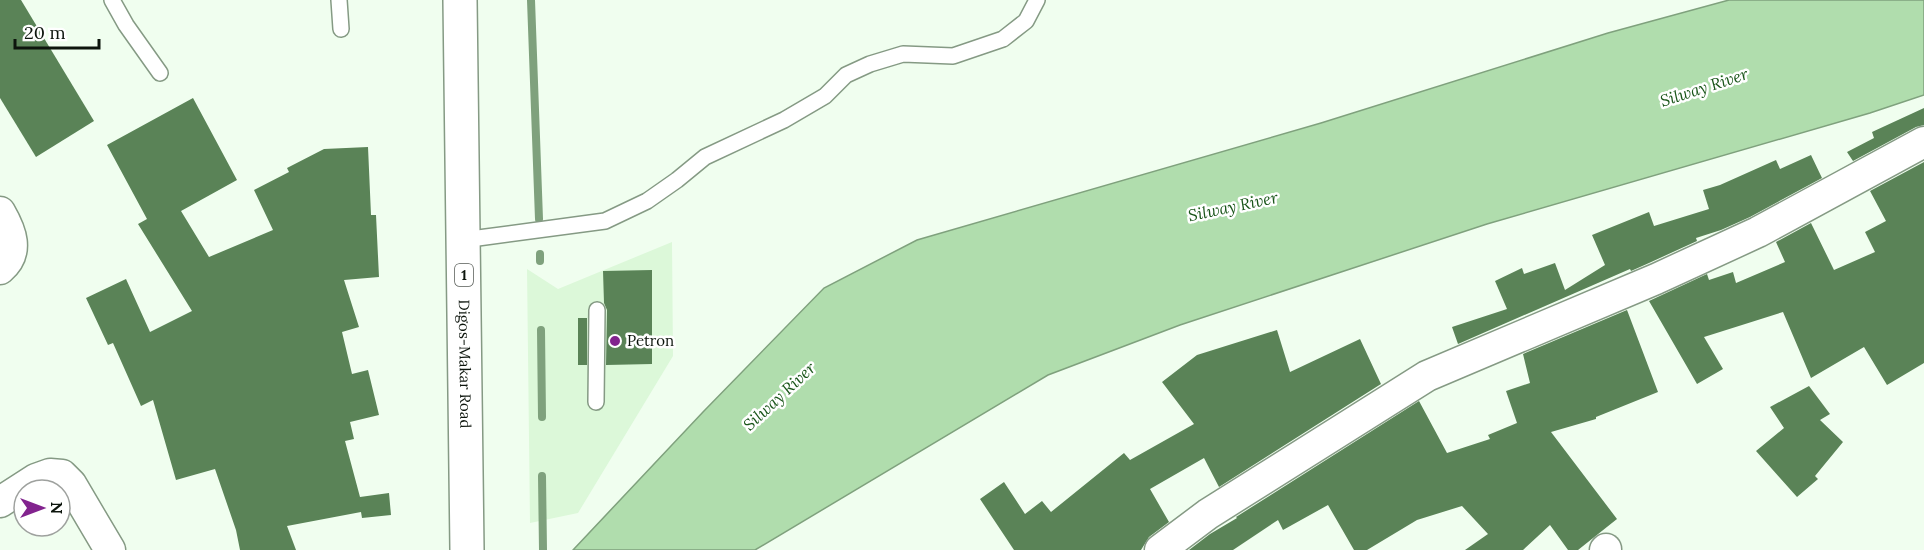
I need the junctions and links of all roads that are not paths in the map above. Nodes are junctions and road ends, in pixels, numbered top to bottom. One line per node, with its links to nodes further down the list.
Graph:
1 (112, 0): 6 (lane)
2 (339, 0): 5 (lane)
3 (460, 0): 9 (main road, Digos-Makar Road / 1)
4 (1037, 0): 9 (lane)
5 (341, 29)
6 (159, 73)
7 (1924, 142): 16 (street)
8 (0, 212): 10 (street)
9 (463, 240): 15 (main road, Digos-Makar Road / 1)
10 (0, 268)
11 (597, 310): 12 (lane)
12 (596, 402)
13 (0, 502): 14 (street)
14 (111, 550)
15 (467, 550)
16 (1160, 550)

